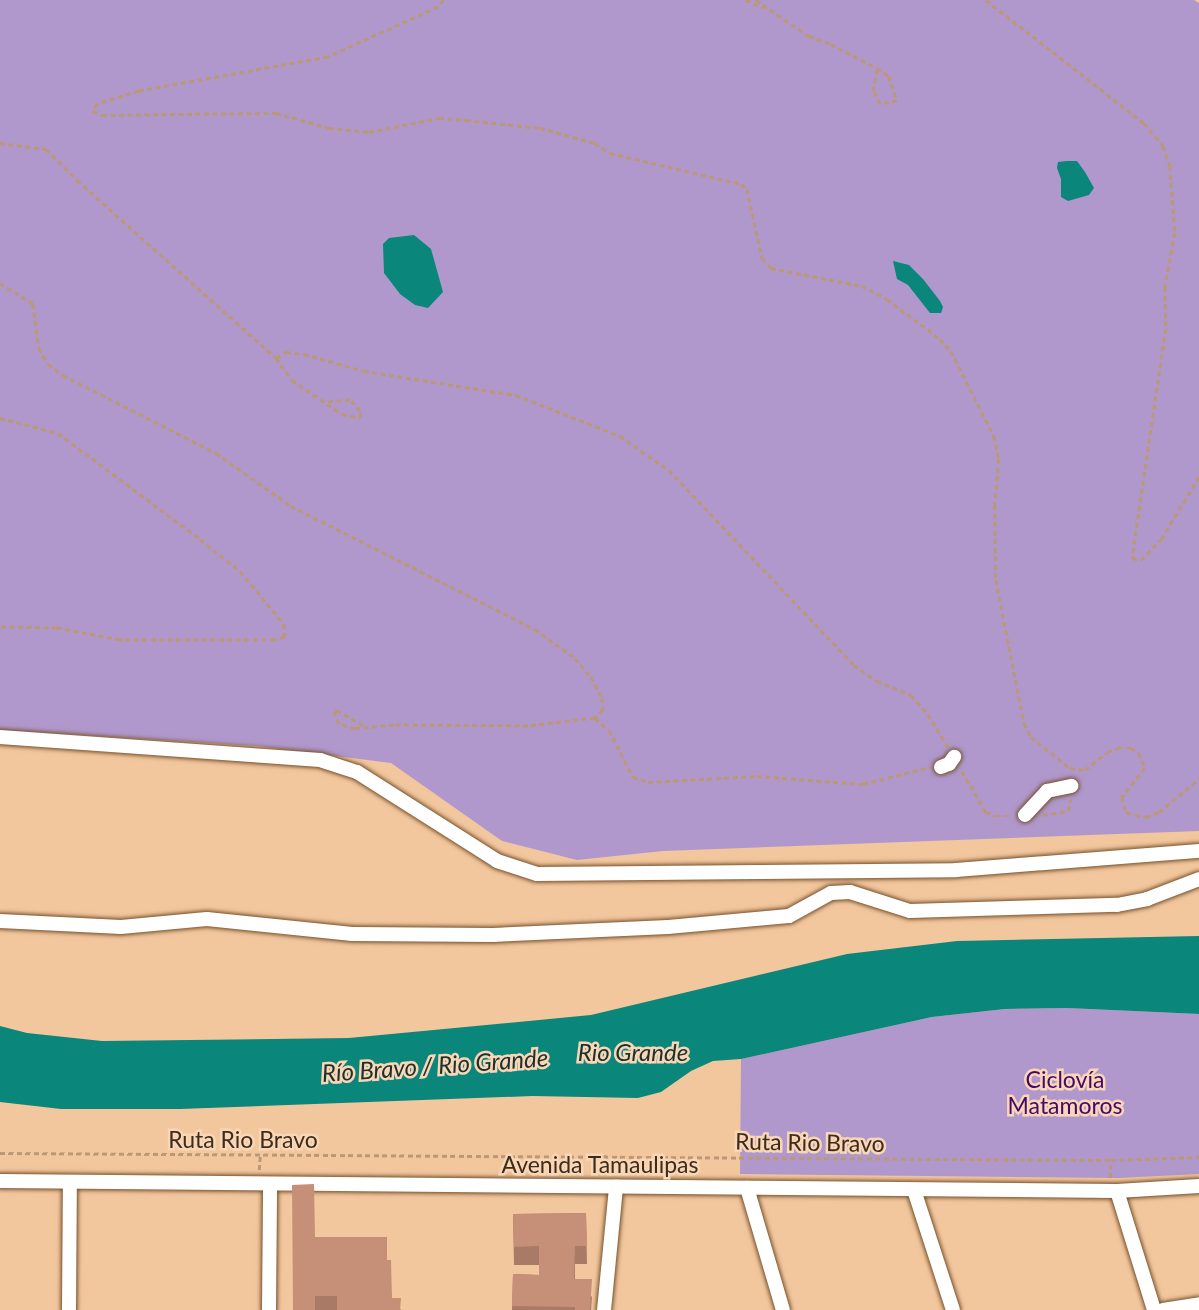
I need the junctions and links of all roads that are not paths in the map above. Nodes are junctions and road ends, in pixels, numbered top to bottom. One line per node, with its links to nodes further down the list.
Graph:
1 (0, 737): 6 (street)
2 (954, 757): 3 (street)
3 (941, 766)
4 (1071, 786): 5 (street)
5 (1025, 815)
6 (1199, 851)
7 (1199, 879): 8 (street)
8 (0, 920)
9 (0, 1181): 10 (street, Avenida Tamaulipas)
10 (70, 1182): 11 (street, Avenida Tamaulipas); 18 (street)
11 (271, 1184): 13 (street, Avenida Tamaulipas); 19 (street)
12 (1199, 1186): 16 (street, Avenida Tamaulipas)
13 (610, 1187): 14 (street, Avenida Tamaulipas); 20 (street)
14 (747, 1188): 15 (street, Avenida Tamaulipas); 21 (street)
15 (914, 1190): 16 (street, Avenida Tamaulipas); 22 (street)
16 (1117, 1191): 23 (street)
17 (1199, 1304): 24 (street)
18 (69, 1310)
19 (269, 1310)
20 (604, 1310)
21 (783, 1310)
22 (953, 1310)
23 (1154, 1310)
24 (1163, 1310)

